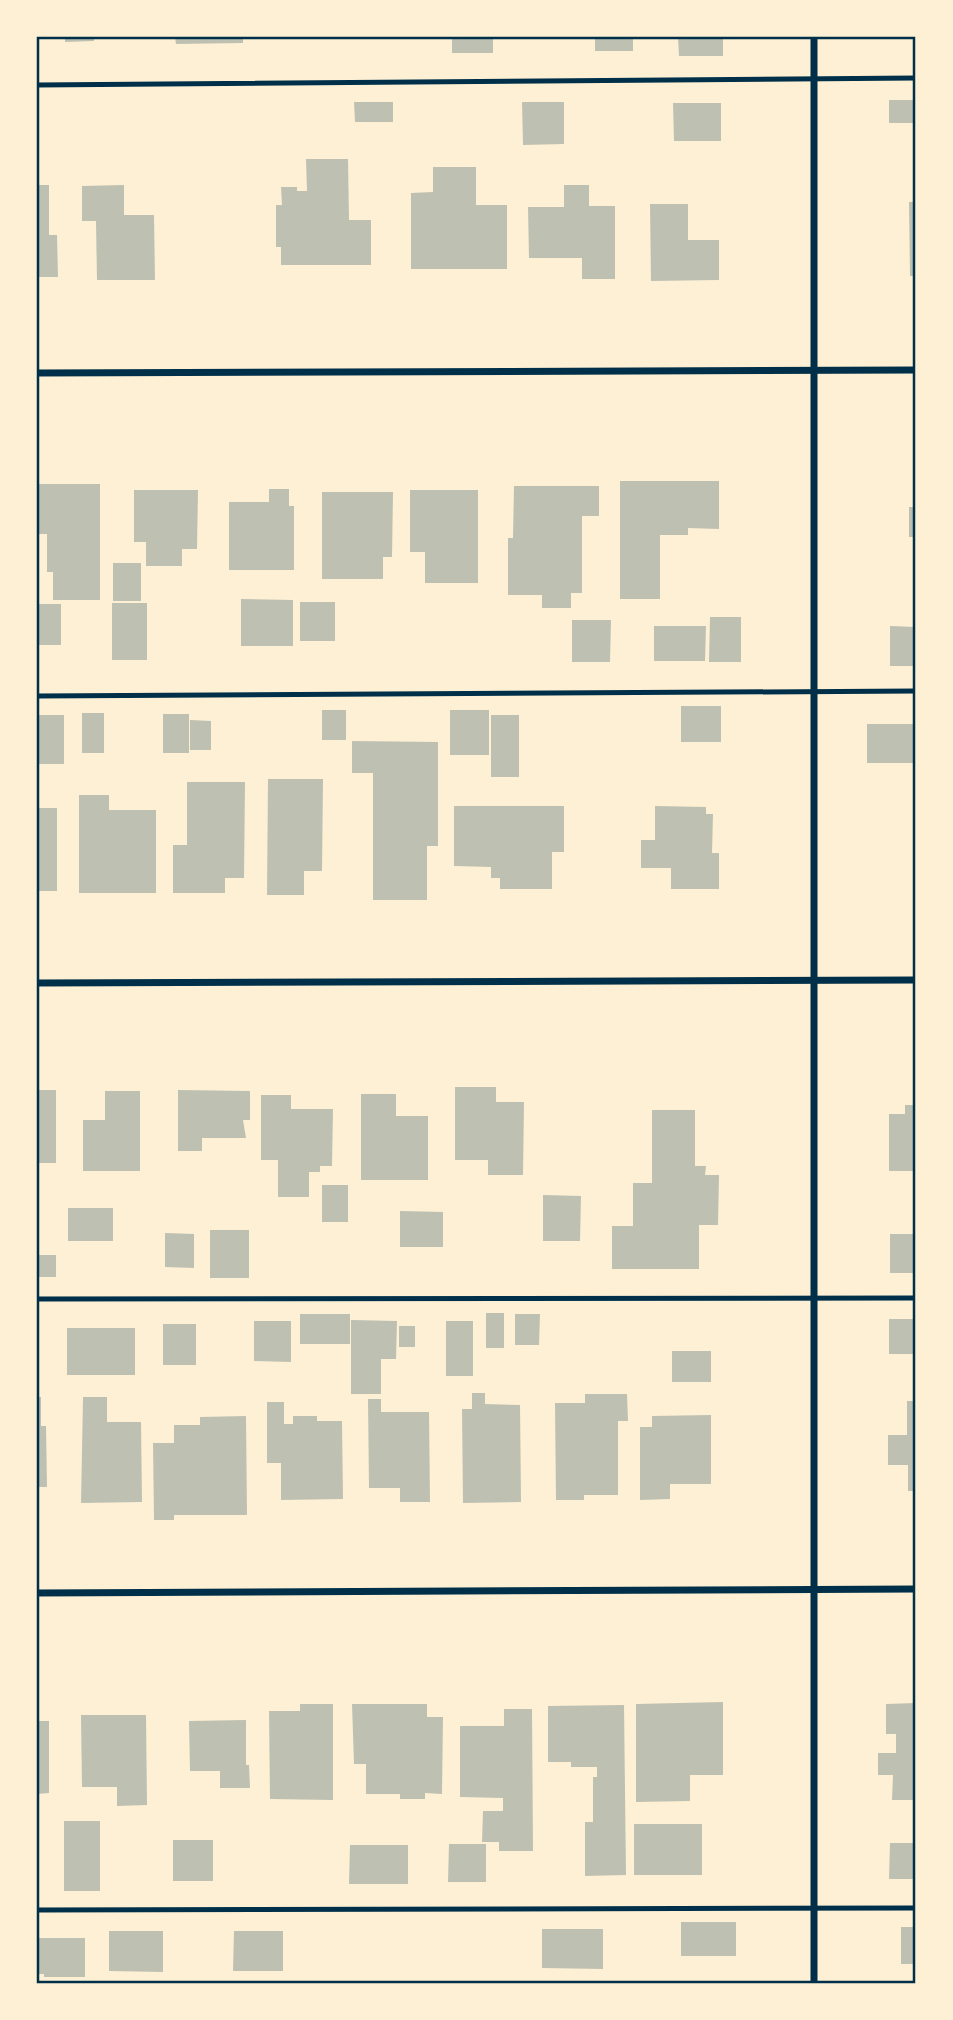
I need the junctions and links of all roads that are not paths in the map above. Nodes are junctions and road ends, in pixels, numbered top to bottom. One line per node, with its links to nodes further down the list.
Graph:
1 (814, 37): 2 (street)
2 (814, 78): 3 (lane); 4 (lane); 5 (street)
3 (916, 78)
4 (37, 85)
5 (814, 370): 6 (street); 7 (street); 9 (street)
6 (916, 370)
7 (37, 373)
8 (916, 691): 9 (lane)
9 (814, 692): 10 (lane); 11 (street)
10 (37, 696)
11 (814, 980): 12 (street); 13 (street); 15 (street)
12 (916, 980)
13 (37, 983)
14 (37, 1298): 15 (lane)
15 (814, 1298): 16 (lane); 17 (street)
16 (916, 1298)
17 (814, 1590): 18 (street); 19 (street); 20 (street)
18 (916, 1590)
19 (37, 1593)
20 (814, 1908): 21 (lane); 22 (lane); 23 (street)
21 (916, 1908)
22 (37, 1910)
23 (814, 1983)

